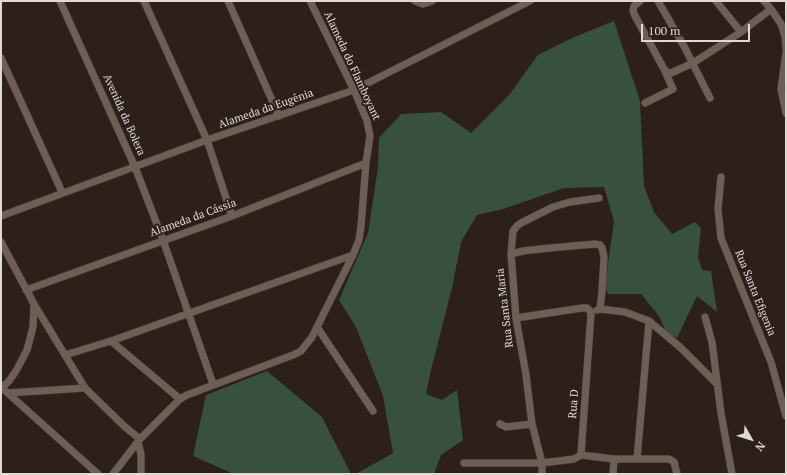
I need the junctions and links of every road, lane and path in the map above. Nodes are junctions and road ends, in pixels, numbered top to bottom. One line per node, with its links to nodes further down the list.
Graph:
1 (60, 1): 26 (street, Avenida da Bolera)
2 (144, 1): 24 (street)
3 (228, 1): 23 (street)
4 (310, 1): 19 (street, Alameda do Flamboyant)
5 (415, 1): 6 (street)
6 (432, 1)
7 (640, 1): 18 (street)
8 (658, 1): 17 (street)
9 (716, 1): 13 (street)
10 (764, 1): 12 (street)
11 (526, 2): 19 (street, Alameda da Eugênia)
12 (771, 9): 13 (street); 14 (street)
13 (741, 32): 17 (street)
14 (786, 49)
15 (786, 53): 22 (street)
16 (1, 58): 28 (street)
17 (693, 63): 18 (street); 20 (street)
18 (664, 69): 21 (street)
19 (354, 90): 23 (street, Alameda da Eugênia); 25 (street, Alameda do Flamboyant)
20 (710, 98)
21 (645, 103)
22 (786, 113)
23 (279, 116): 24 (street, Alameda da Eugênia)
24 (207, 140): 26 (street, Alameda da Eugênia); 31 (street)
25 (366, 163): 31 (street, Alameda da Cássia); 36 (street, Alameda do Flamboyant)
26 (135, 167): 28 (street, Alameda da Eugênia); 32 (street, Avenida da Bolera)
27 (721, 177): 55 (street, Rua Santa Efigenia)
28 (62, 192): 30 (street, Alameda da Eugênia)
29 (599, 198): 35 (street, Rua Santa Maria)
30 (1, 216)
31 (232, 216): 32 (street, Alameda da Cássia)
32 (163, 240): 37 (street, Alameda da Cássia); 41 (street, Avenida da Bolera)
33 (1, 242): 34 (street)
34 (4, 253): 37 (street)
35 (511, 254): 39 (street); 43 (street, Rua Santa Maria)
36 (353, 255): 41 (street); 45 (street, Alameda do Flamboyant)
37 (26, 290): 38 (street)
38 (34, 304): 47 (street); 50 (street)
39 (600, 309): 40 (street); 44 (street)
40 (590, 311): 43 (street); 59 (street, Rua D)
41 (189, 313): 46 (street); 48 (street, Avenida da Bolera)
42 (705, 317): 49 (street)
43 (516, 318): 57 (street, Rua Santa Maria)
44 (649, 321): 49 (street); 61 (street)
45 (317, 327): 48 (street, Alameda do Flamboyant); 54 (street)
46 (111, 341): 47 (street); 53 (street)
47 (65, 355): 51 (street)
48 (214, 384): 53 (street, Alameda do Flamboyant)
49 (718, 384): 70 (street)
50 (1, 388): 52 (street)
51 (85, 388): 52 (street); 58 (street)
52 (8, 393): 64 (street)
53 (180, 399): 58 (street, Alameda do Flamboyant)
54 (373, 411)
55 (786, 416)
56 (500, 424): 57 (street)
57 (532, 424): 63 (street, Rua Santa Maria)
58 (139, 441): 65 (street, Alameda do Flamboyant); 66 (street)
59 (582, 455): 60 (street); 63 (street)
60 (614, 459): 61 (street); 68 (street)
61 (637, 459): 69 (street)
62 (464, 463): 63 (street)
63 (542, 463): 67 (street, Rua Santa Maria)
64 (98, 474)
65 (113, 474)
66 (141, 474)
67 (542, 474)
68 (614, 474)
69 (677, 474)
70 (732, 474)

